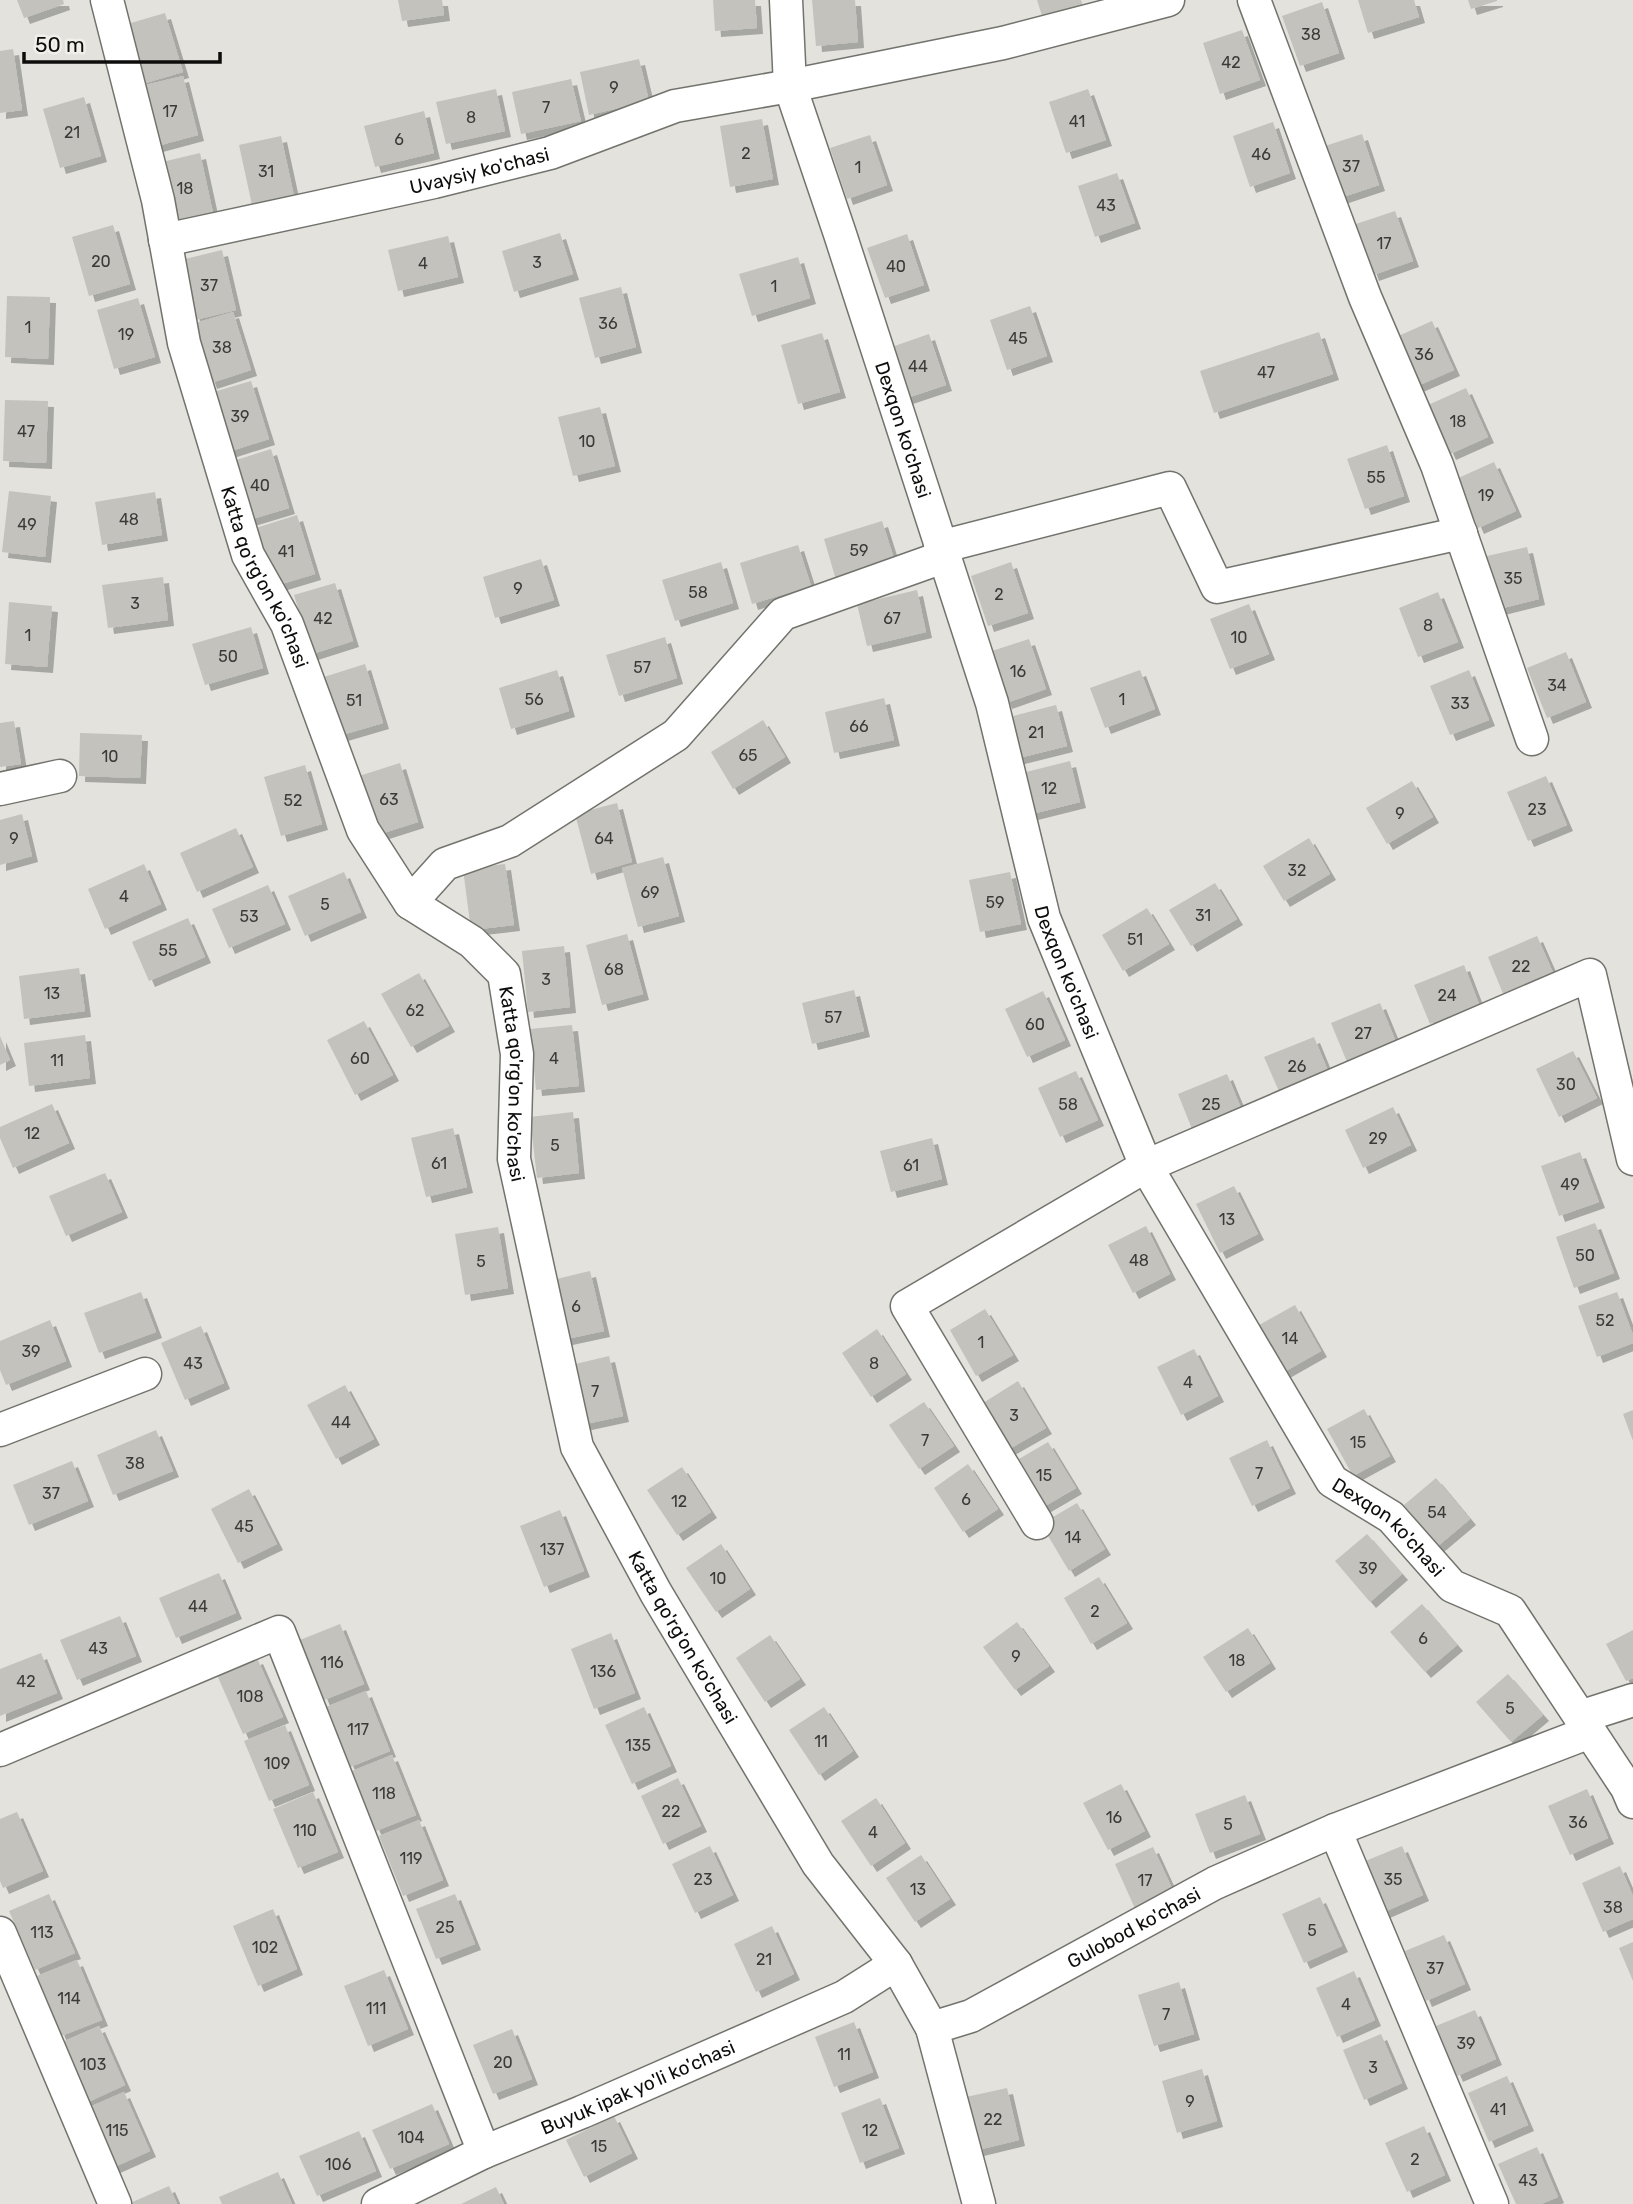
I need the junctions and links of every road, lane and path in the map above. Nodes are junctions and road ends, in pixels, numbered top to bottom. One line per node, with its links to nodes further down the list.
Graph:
1 (107, 0): 6 (street, Katta qo'rg'on ko'chasi)
2 (786, 0): 5 (street, Dexqon ko'chasi)
3 (1168, 0): 5 (street, Uvaysiy ko'chasi)
4 (1254, 0): 7 (street)
5 (790, 86): 6 (street, Uvaysiy ko'chasi); 8 (street, Dexqon ko'chasi)
6 (165, 240): 12 (street, Katta qo'rg'on ko'chasi)
7 (1461, 533): 8 (street); 9 (street)
8 (942, 552): 12 (street); 14 (street, Dexqon ko'chasi)
9 (1532, 739)
10 (60, 776): 11 (street)
11 (0, 789)
12 (410, 903): 24 (street, Katta qo'rg'on ko'chasi)
13 (1633, 1159): 14 (street)
14 (1146, 1166): 17 (street); 19 (street, Dexqon ko'chasi)
15 (145, 1374): 16 (street)
16 (0, 1430)
17 (1037, 1523)
18 (1633, 1700): 19 (street, Gulobod ko'chasi)
19 (1585, 1725): 21 (street); 22 (street, Gulobod ko'chasi)
20 (0, 1749): 26 (street)
21 (1633, 1802)
22 (1335, 1830): 25 (street, Gulobod ko'chasi); 30 (street)
23 (0, 1933): 27 (street)
24 (895, 1964): 25 (street); 26 (street, Buyuk ipak yo'li ko'chasi)
25 (932, 2028): 29 (street)
26 (484, 2152): 28 (street, Buyuk ipak yo'li ko'chasi)
27 (115, 2204)
28 (378, 2204)
29 (979, 2204)
30 (1492, 2204)

